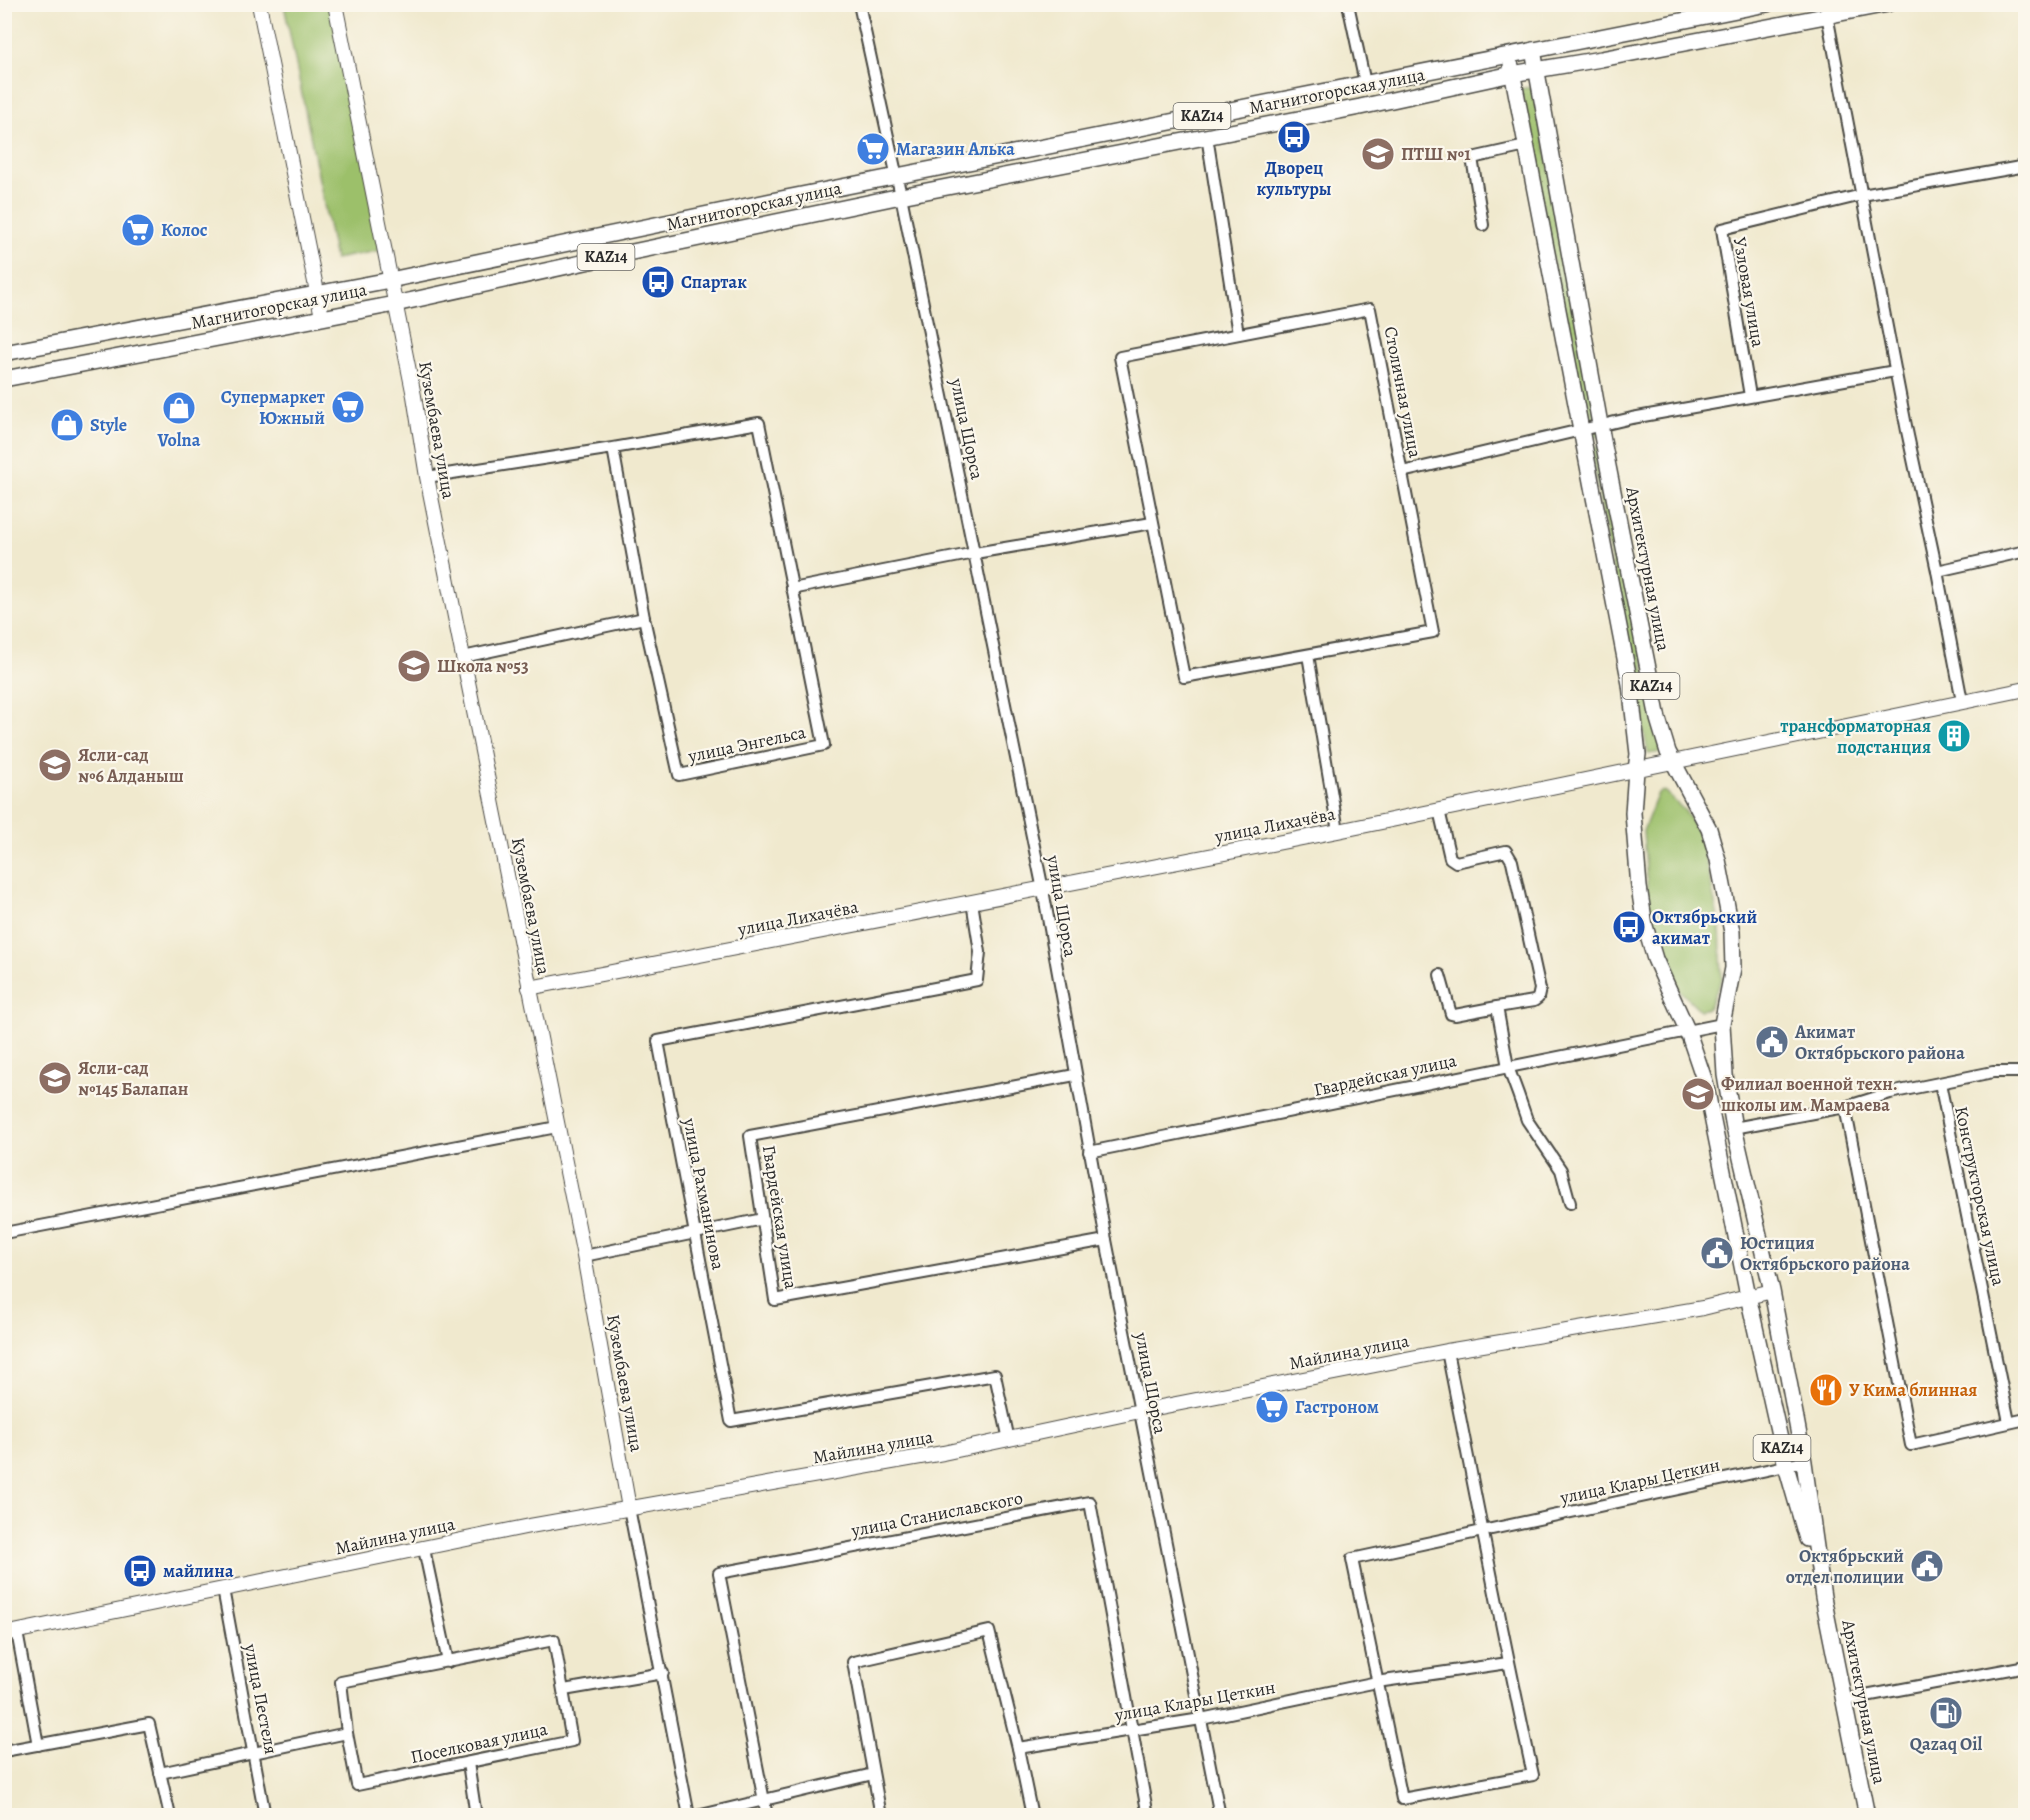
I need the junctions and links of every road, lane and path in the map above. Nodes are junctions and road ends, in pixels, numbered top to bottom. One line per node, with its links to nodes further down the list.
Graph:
1 (259, 4): 21 (street)
2 (335, 4): 20 (street, Кузембаева улица)
3 (859, 4): 16 (street, улица Щорса)
4 (1348, 4): 12 (street)
5 (1767, 4): 8 (main road, Магнитогорская улица)
6 (1888, 4): 7 (main road, Магнитогорская улица)
7 (1827, 15): 10 (main road, Магнитогорская улица); 17 (street)
8 (1533, 50): 9 (main road, Магнитогорская улица / KAZ14); 10 (main road)
9 (1508, 54): 11 (main road); 12 (main road, Магнитогорская улица / KAZ14)
10 (1536, 69): 11 (main road, Магнитогорская улица / KAZ14); 29 (main road, Архитектурная улица / KAZ14)
11 (1512, 74): 13 (main road, Магнитогорская улица / KAZ14); 14 (main road, Архитектурная улица / KAZ14)
12 (1365, 83): 16 (main road, Магнитогорская улица / KAZ14)
13 (1208, 136): 18 (main road, Магнитогорская улица / KAZ14); 24 (street)
14 (1526, 146): 19 (street); 30 (main road, Архитектурная улица / KAZ14)
15 (2025, 166): 17 (street, Узловая улица)
16 (896, 176): 18 (street, улица Щорса); 20 (main road, Магнитогорская улица / KAZ14)
17 (1862, 195): 26 (street); 28 (street, Узловая улица)
18 (902, 196): 22 (main road, Магнитогорская улица / KAZ14); 36 (street, улица Щорса)
19 (1483, 225)
20 (390, 280): 21 (main road, Магнитогорская улица / KAZ14); 22 (street, Кузембаева улица)
21 (317, 293): 23 (street); 25 (main road, Магнитогорская улица / KAZ14)
22 (395, 304): 23 (main road, Магнитогорская улица / KAZ14); 33 (street, Кузембаева улица)
23 (322, 317): 27 (main road, Магнитогорская улица / KAZ14)
24 (1238, 334): 32 (street, Столичная улица); 34 (street, Столичная улица)
25 (4, 353)
26 (1895, 371): 28 (street); 37 (street)
27 (4, 379)
28 (1750, 396): 29 (street)
29 (1600, 426): 30 (street, Столичная улица); 44 (main road, Архитектурная улица / KAZ14)
30 (1581, 429): 32 (street, Столичная улица); 45 (main road, Архитектурная улица / KAZ14)
31 (613, 448): 33 (street, улица Энгельса); 38 (street, улица Энгельса); 39 (street, улица Энгельса)
32 (1402, 472): 40 (street, Столичная улица)
33 (427, 477): 41 (street, Кузембаева улица)
34 (1152, 523): 36 (street); 40 (street, Столичная улица)
35 (2025, 551): 37 (street)
36 (975, 553): 38 (street); 48 (street, улица Щорса)
37 (1937, 571): 43 (street)
38 (792, 589): 39 (street, улица Энгельса)
39 (644, 618): 41 (street)
40 (1308, 655): 47 (street)
41 (463, 657): 51 (street, Кузембаева улица)
42 (2025, 689): 43 (street, улица Лихачёва)
43 (1962, 701): 44 (street, улица Лихачёва)
44 (1673, 763): 45 (street, улица Лихачёва); 53 (main road, Архитектурная улица / KAZ14)
45 (1635, 770): 46 (street, улица Лихачёва); 54 (main road, Архитектурная улица / KAZ14)
46 (1438, 810): 47 (street, улица Лихачёва); 52 (street)
47 (1338, 831): 48 (street, улица Лихачёва)
48 (1042, 890): 49 (street, улица Лихачёва); 57 (street, улица Щорса)
49 (972, 902): 51 (street, улица Лихачёва); 66 (street, улица Рахманинова)
50 (1440, 975): 52 (street)
51 (529, 988): 60 (street, Кузембаева улица)
52 (1497, 1007): 55 (street)
53 (1722, 1024): 54 (street, Гвардейская улица); 61 (main road, Архитектурная улица / KAZ14)
54 (1688, 1032): 55 (street, Гвардейская улица); 70 (main road, Архитектурная улица / KAZ14)
55 (1508, 1067): 62 (street, Гвардейская улица); 63 (street)
56 (2025, 1072): 58 (street)
57 (1076, 1075): 62 (street, улица Щорса); 64 (street, Гвардейская улица)
58 (1940, 1083): 59 (street); 74 (street, Конструкторская улица)
59 (1845, 1107): 61 (street); 74 (street)
60 (557, 1128): 65 (street); 68 (street, Кузембаева улица)
61 (1734, 1128): 69 (main road, Архитектурная улица / KAZ14)
62 (1089, 1152): 67 (street, улица Щорса)
63 (1570, 1203)
64 (763, 1219): 66 (street); 67 (street, Гвардейская улица)
65 (4, 1233)
66 (695, 1233): 68 (street); 75 (street, улица Рахманинова)
67 (1106, 1240): 72 (street, улица Щорса)
68 (584, 1256): 78 (street, Кузембаева улица)
69 (1772, 1292): 70 (street, Майлина улица); 76 (main road, Архитектурная улица / KAZ14)
70 (1748, 1296): 71 (street, Майлина улица); 77 (main road, Архитектурная улица / KAZ14)
71 (1447, 1351): 72 (street, Майлина улица); 79 (street, улица Клары Цеткин)
72 (1140, 1411): 75 (street, Майлина улица); 91 (street, улица Щорса)
73 (2025, 1419): 74 (street)
74 (2009, 1422)
75 (1009, 1440): 78 (street, Майлина улица)
76 (1804, 1462): 77 (street, улица Клары Цеткин); 82 (main road, Архитектурная улица / KAZ14)
77 (1786, 1466): 79 (street, улица Клары Цеткин); 82 (main road, Архитектурная улица / KAZ14)
78 (629, 1508): 80 (street, Майлина улица); 87 (street, Кузембаева улица)
79 (1482, 1531): 85 (street, улица Клары Цеткин); 88 (street, улица Клары Цеткин)
80 (424, 1549): 81 (street, Майлина улица); 84 (street)
81 (223, 1589): 83 (street, Майлина улица); 97 (street, улица Пестеля)
82 (1823, 1597): 90 (main road, Архитектурная улица / KAZ14)
83 (11, 1633): 94 (street)
84 (448, 1662): 89 (street, Поселковая улица); 93 (street, Поселковая улица)
85 (1508, 1663): 88 (street, улица Клары Цеткин); 88 (street, улица Клары Цеткин)
86 (2025, 1666): 90 (street)
87 (663, 1673): 89 (street); 105 (street, Кузембаева улица)
88 (1377, 1682): 91 (street, улица Клары Цеткин)
89 (564, 1690): 98 (street, Поселковая улица)
90 (1844, 1700): 112 (main road, Архитектурная улица / KAZ14)
91 (1201, 1719): 92 (street, улица Клары Цеткин); 111 (street, улица Щорса)
92 (1132, 1729): 95 (street, улица Клары Цеткин); 101 (street, улица Станиславского); 110 (street, улица Станиславского)
93 (347, 1733): 97 (street); 98 (street, Поселковая улица)
94 (38, 1745): 96 (street); 99 (street)
95 (1018, 1748): 100 (street); 109 (street)
96 (4, 1751)
97 (254, 1753): 99 (street); 103 (street, улица Пестеля)
98 (468, 1762): 104 (street)
99 (160, 1773): 102 (street)
100 (873, 1774): 101 (street); 108 (street)
101 (764, 1800): 106 (street); 107 (street, улица Станиславского)
102 (170, 1815)
103 (265, 1815)
104 (476, 1815)
105 (689, 1815)
106 (697, 1815)
107 (767, 1815)
108 (881, 1815)
109 (1032, 1815)
110 (1148, 1815)
111 (1220, 1815)
112 (1867, 1815)

